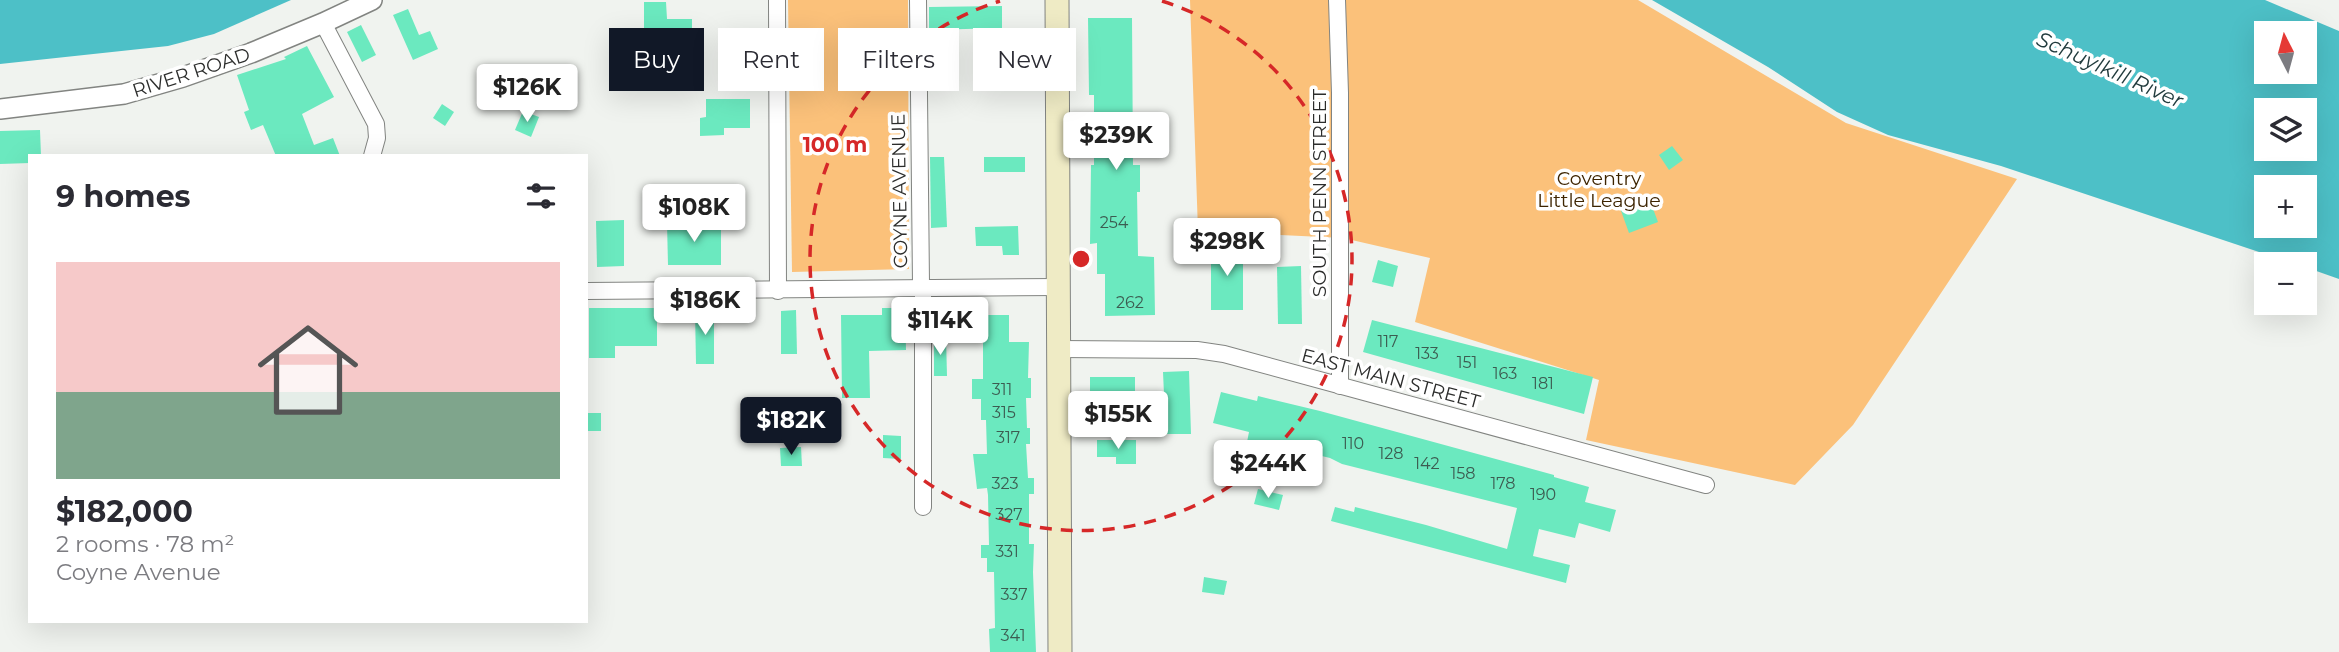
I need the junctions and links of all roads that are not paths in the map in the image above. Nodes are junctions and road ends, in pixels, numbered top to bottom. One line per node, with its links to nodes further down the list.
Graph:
1 (372, 0): 6 (street, RIVER ROAD)
2 (777, 0): 11 (street)
3 (918, 0): 10 (street, COYNE AVENUE)
4 (1057, 0): 9 (main road)
5 (1337, 0): 14 (street, SOUTH PENN STREET)
6 (323, 23): 7 (street, RIVER ROAD); 8 (street)
7 (0, 109)
8 (373, 154)
9 (1059, 287): 10 (street); 13 (main road)
10 (922, 289): 11 (street); 16 (street, COYNE AVENUE)
11 (778, 290): 12 (street)
12 (588, 291)
13 (1059, 349): 14 (street, EAST MAIN STREET); 17 (main road)
14 (1340, 386): 15 (street, EAST MAIN STREET)
15 (1706, 485)
16 (923, 507)
17 (1060, 652)

